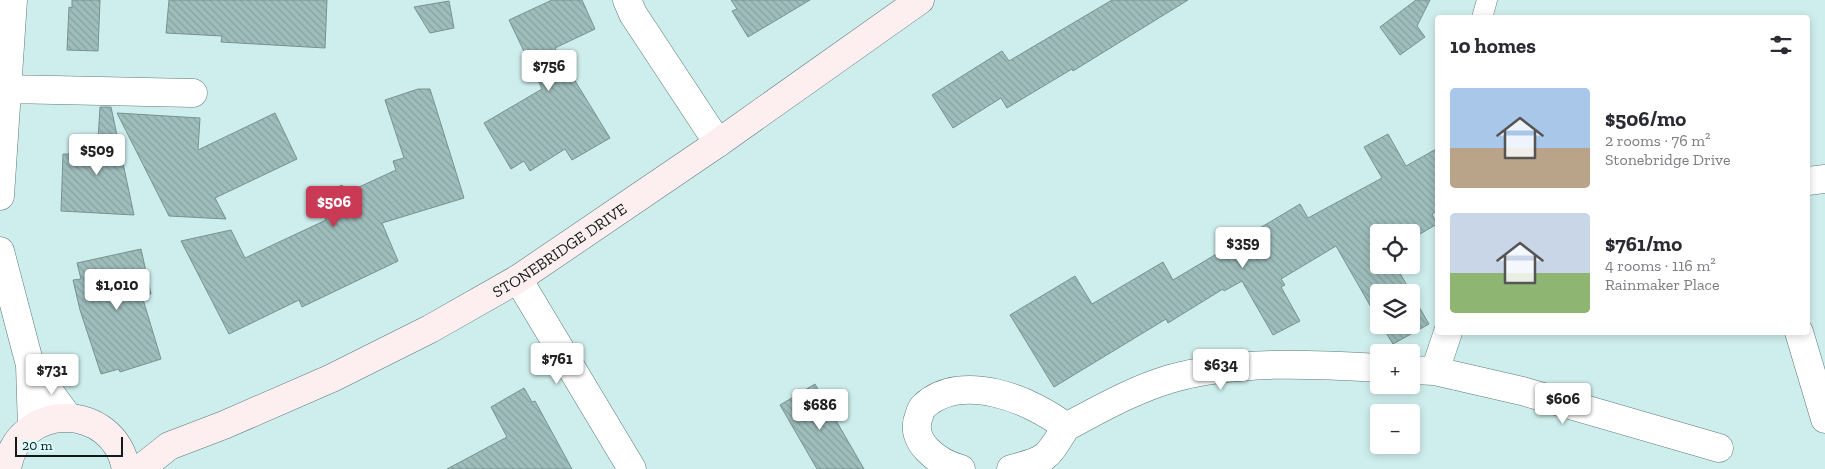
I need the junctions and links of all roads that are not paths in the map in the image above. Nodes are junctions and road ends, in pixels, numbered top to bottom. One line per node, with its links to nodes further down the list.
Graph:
1 (12, 0): 6 (street)
2 (627, 0): 8 (street)
3 (920, 0): 8 (street, STONEBRIDGE DRIVE)
4 (1487, 0): 5 (lane)
5 (1483, 15)
6 (8, 90): 7 (street); 11 (street)
7 (193, 93)
8 (718, 143): 13 (street, STONEBRIDGE DRIVE)
9 (1825, 179): 10 (street)
10 (1810, 181)
11 (0, 196)
12 (0, 251): 16 (street)
13 (518, 279): 24 (street, STONEBRIDGE DRIVE); 29 (street)
14 (1446, 335): 18 (street)
15 (1800, 335): 20 (street)
16 (30, 366): 19 (street); 22 (street)
17 (1370, 368): 21 (street)
18 (1423, 371): 25 (street)
19 (68, 417): 22 (street); 23 (street)
20 (1825, 419)
21 (1066, 427): 30 (street); 31 (street)
22 (32, 428): 26 (street)
23 (116, 444): 24 (street, STONEBRIDGE DRIVE); 27 (street)
24 (169, 446): 28 (street, STONEBRIDGE DRIVE)
25 (1719, 448)
26 (6, 469)
27 (126, 469)
28 (140, 469)
29 (632, 469)
30 (961, 469)
31 (1011, 469)

